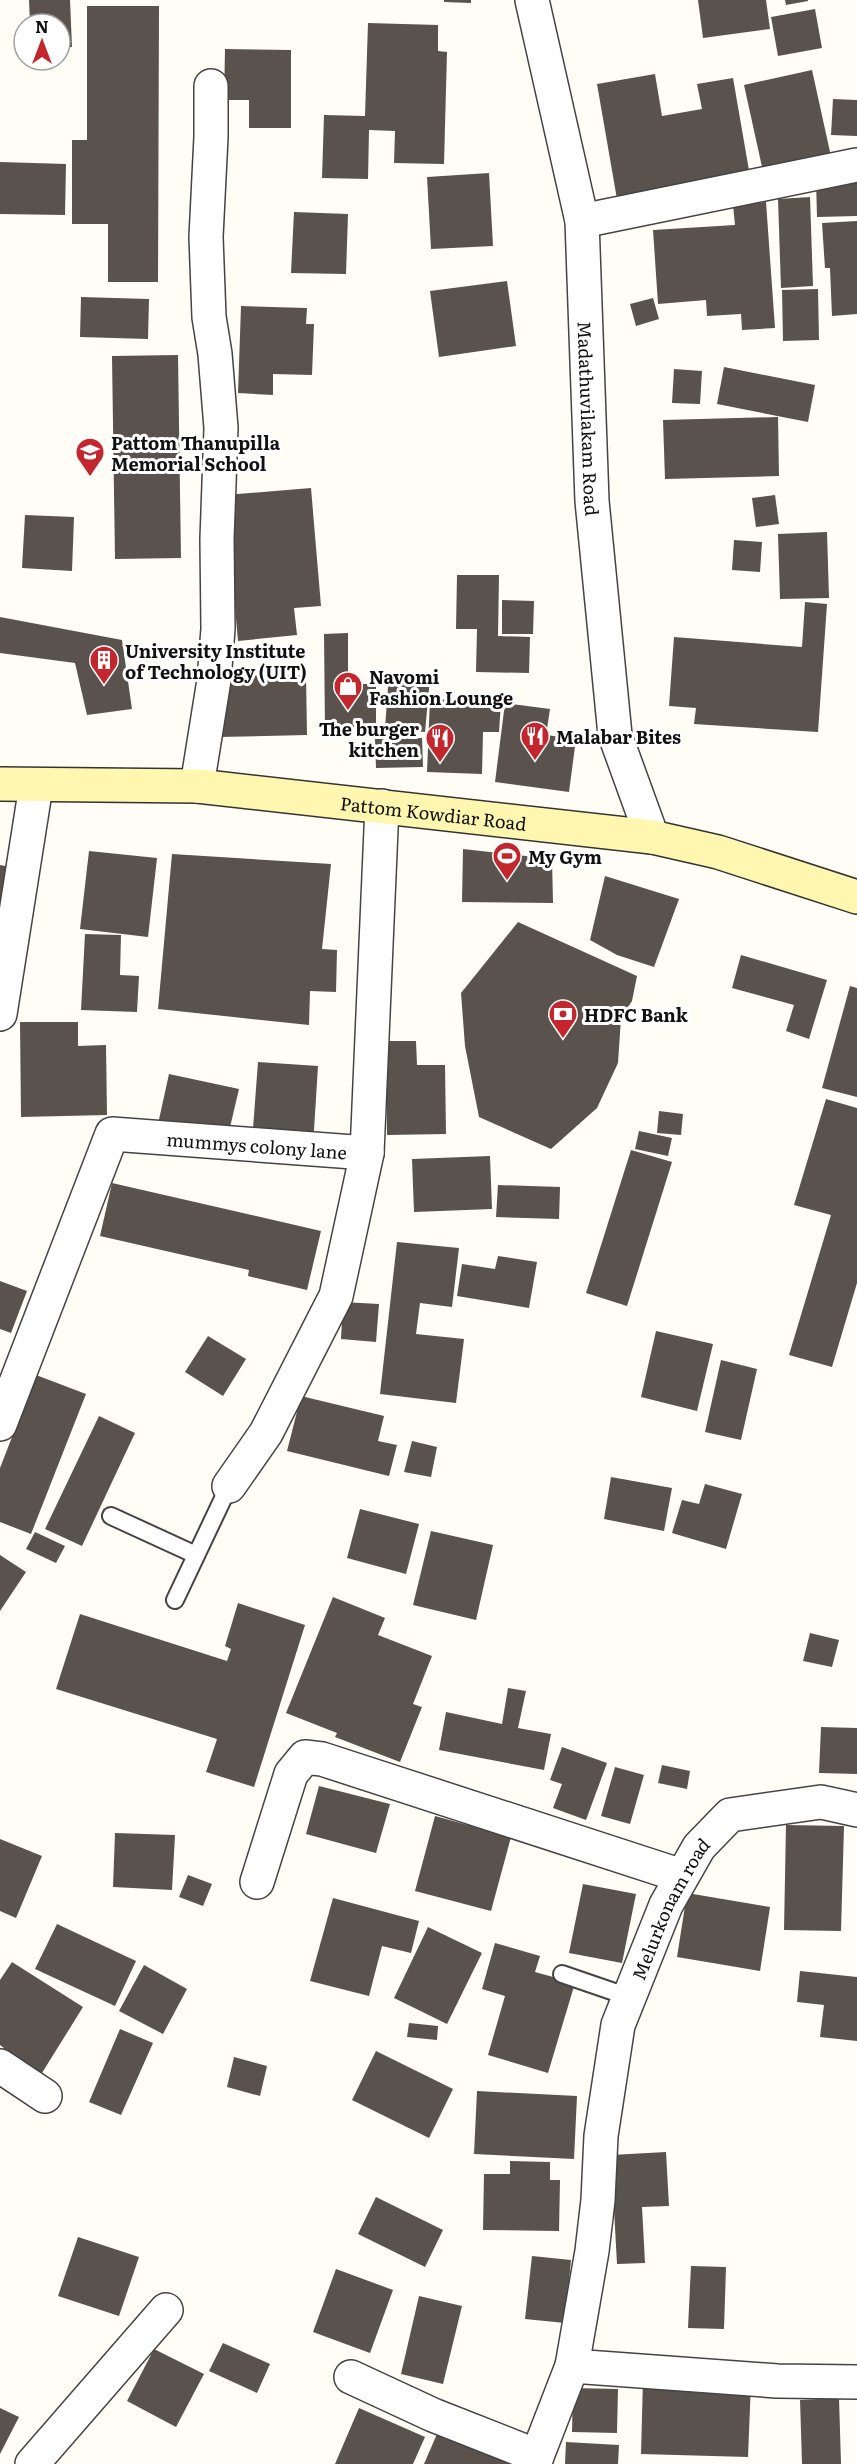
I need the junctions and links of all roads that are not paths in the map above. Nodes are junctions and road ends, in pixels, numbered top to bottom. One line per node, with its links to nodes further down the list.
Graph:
1 (532, 0): 4 (street, Madathuvilakam Road)
2 (211, 86): 7 (street)
3 (857, 165): 4 (street)
4 (582, 221): 9 (street, Madathuvilakam Road)
5 (0, 784): 6 (main road, Pattom Kowdiar Road)
6 (36, 786): 7 (main road, Pattom Kowdiar Road); 11 (street)
7 (197, 786): 8 (main road, Pattom Kowdiar Road)
8 (382, 806): 9 (main road, Pattom Kowdiar Road); 12 (street, mummys colony lane)
9 (652, 837): 10 (main road, Pattom Kowdiar Road)
10 (857, 897)
11 (0, 1014)
12 (367, 1153): 13 (street, mummys colony lane); 14 (street)
13 (0, 1424)
14 (229, 1486): 16 (lane)
15 (111, 1516): 16 (lane)
16 (196, 1556): 17 (lane)
17 (175, 1600)
18 (857, 1810): 19 (street, Melurkonam road)
19 (682, 1876): 20 (street); 22 (street, Melurkonam road)
20 (257, 1882)
21 (562, 1974): 22 (lane)
22 (629, 1997): 26 (street, Melurkonam road)
23 (0, 2066): 24 (street)
24 (45, 2096)
25 (166, 2310): 30 (street)
26 (572, 2366): 28 (street); 29 (street, Melurkonam road)
27 (351, 2377): 29 (street)
28 (857, 2382)
29 (535, 2460)
30 (32, 2464)

